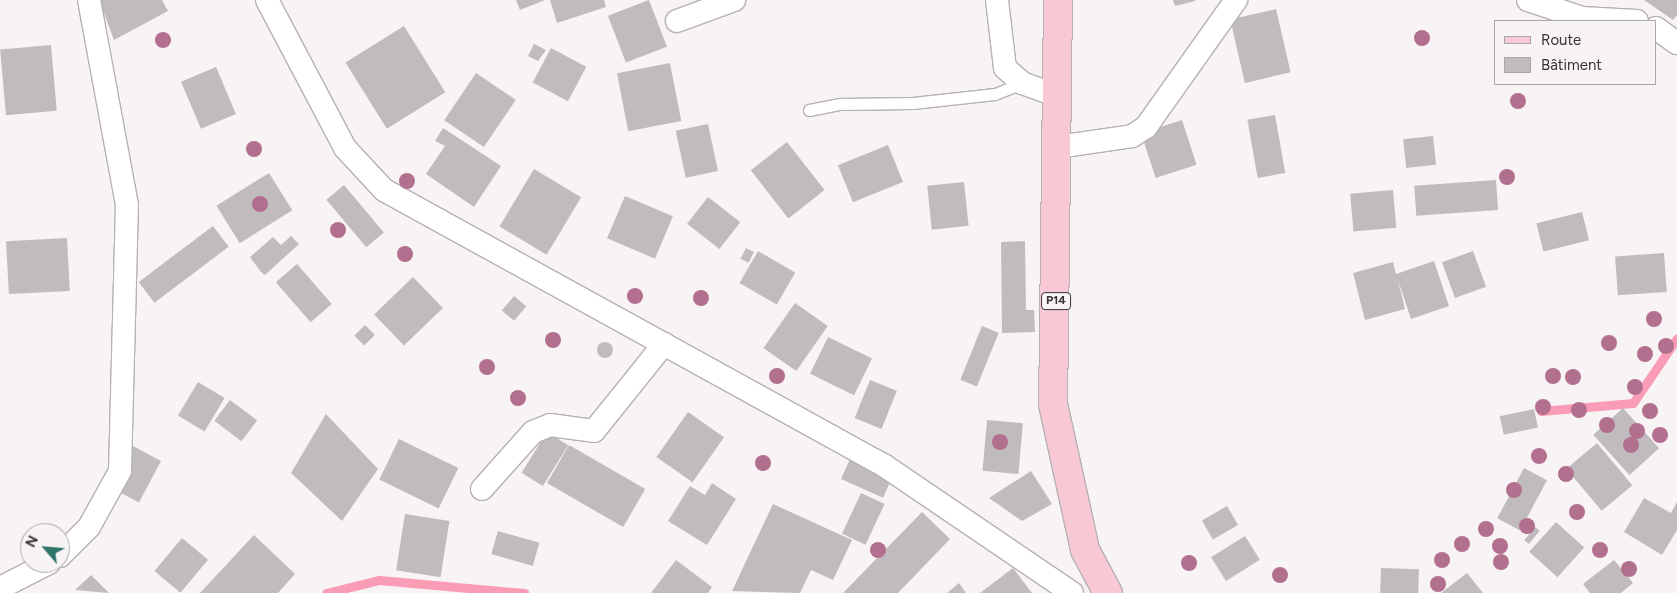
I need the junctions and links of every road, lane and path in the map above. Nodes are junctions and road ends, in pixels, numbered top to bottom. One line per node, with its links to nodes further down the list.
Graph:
1 (89, 0): 20 (street)
2 (249, 0): 13 (street)
3 (267, 0): 13 (street)
4 (734, 0): 10 (street)
5 (997, 0): 14 (street)
6 (1058, 0): 15 (main road, P14)
7 (1236, 0): 17 (street)
8 (1528, 0): 9 (street)
9 (1619, 20)
10 (677, 21)
11 (1657, 29): 12 (street)
12 (1677, 43)
13 (290, 44): 18 (street)
14 (1022, 83): 15 (street); 16 (lane)
15 (1058, 96): 17 (main road, P14)
16 (809, 110)
17 (1057, 147): 24 (main road, P14)
18 (664, 344): 19 (street); 23 (street)
19 (482, 489)
20 (70, 546)
21 (29, 573): 22 (street)
22 (0, 588)
23 (1072, 593)
24 (1108, 593)

